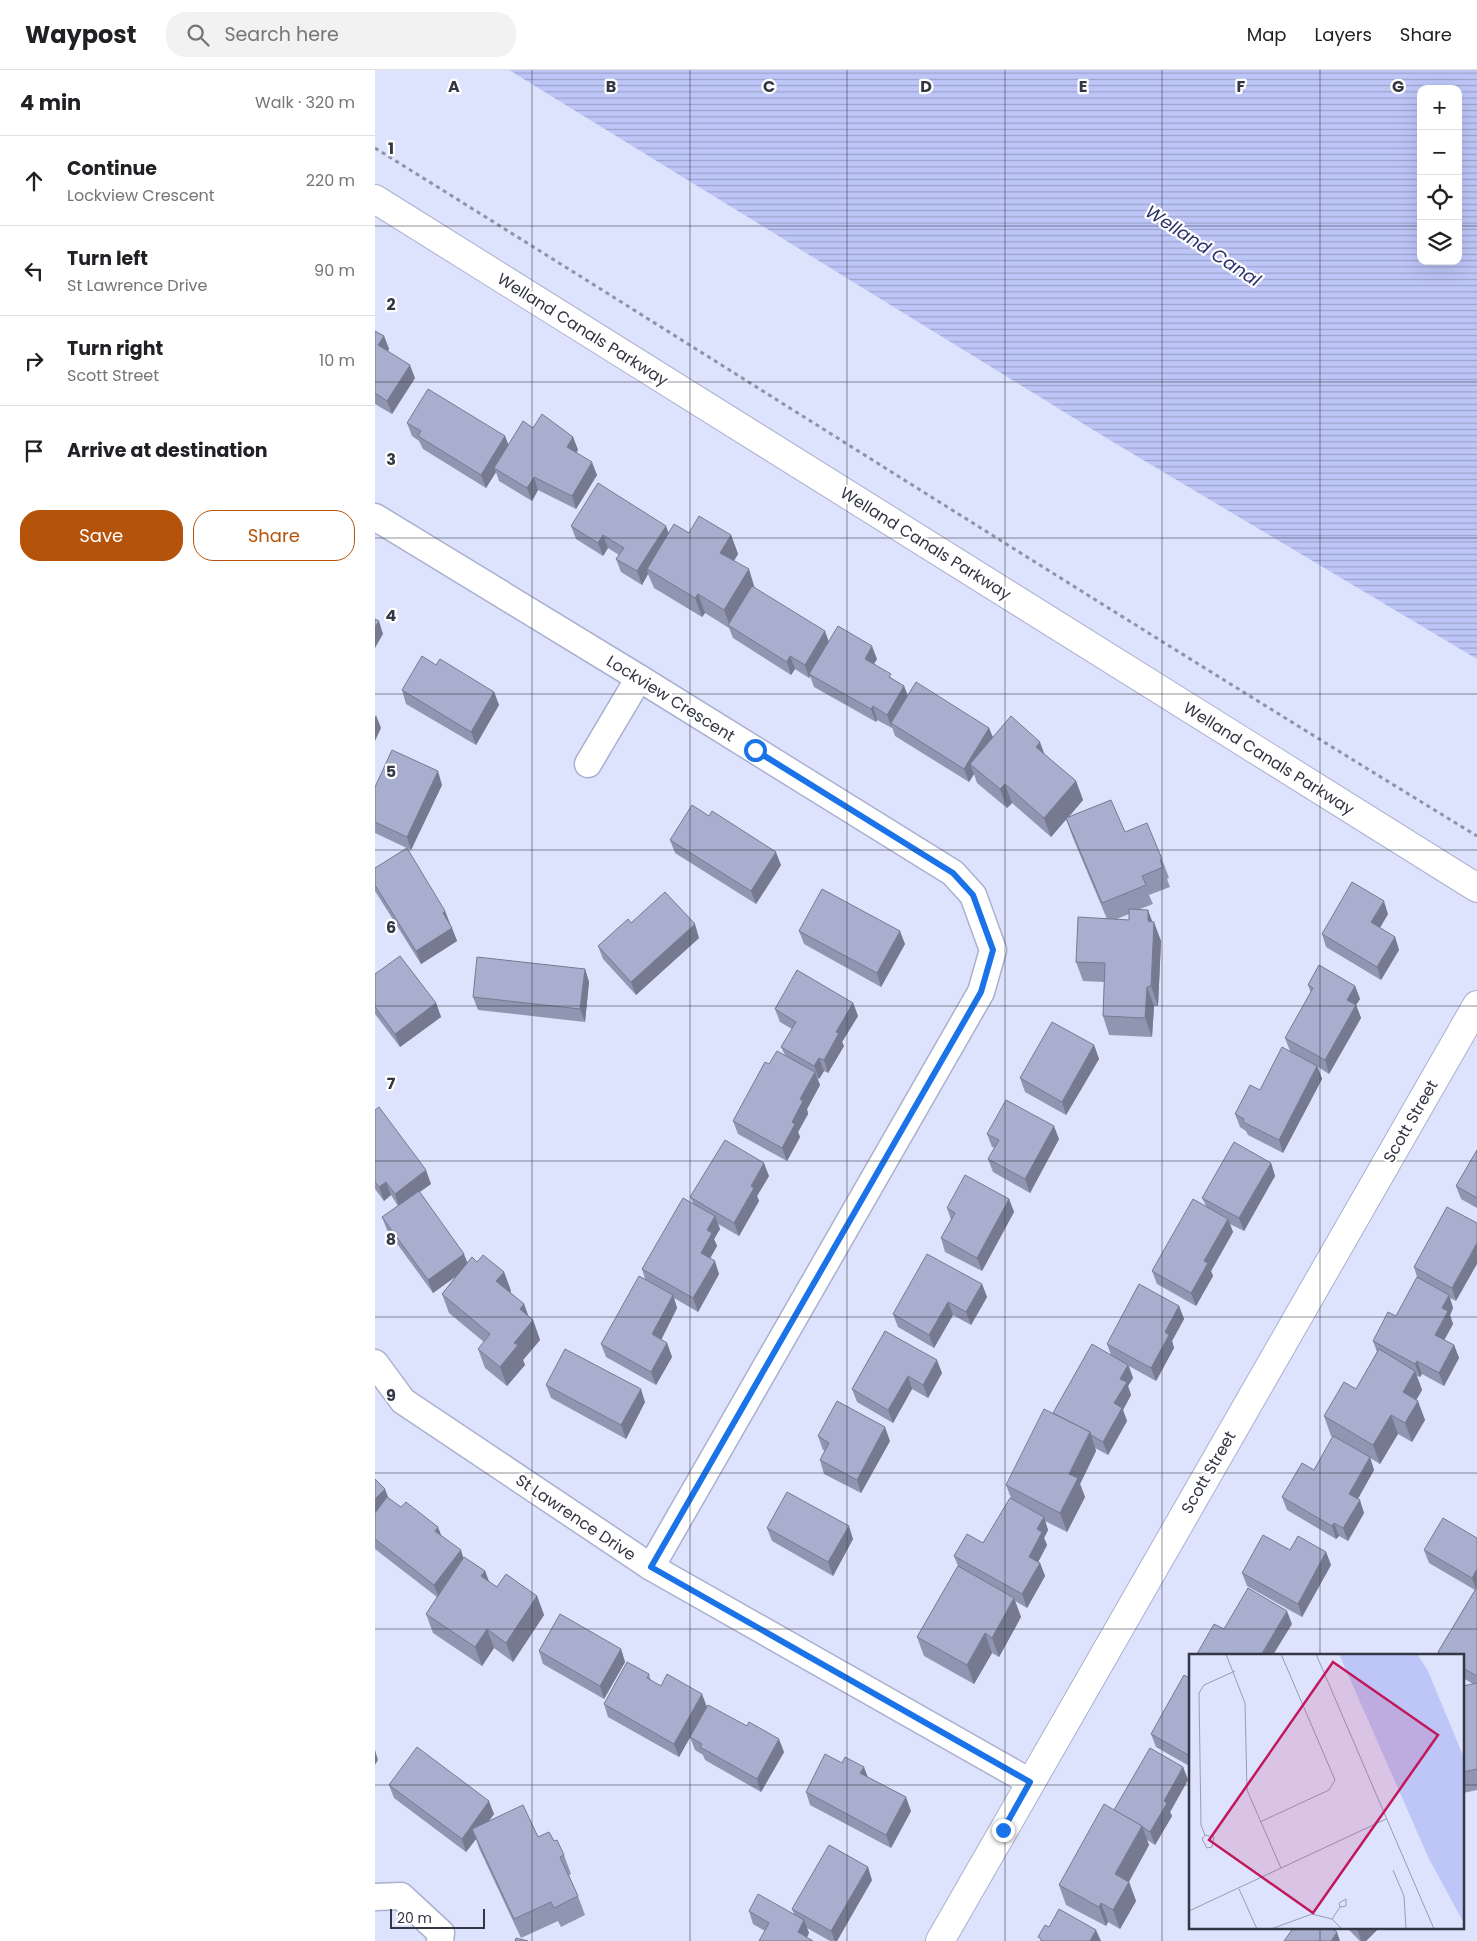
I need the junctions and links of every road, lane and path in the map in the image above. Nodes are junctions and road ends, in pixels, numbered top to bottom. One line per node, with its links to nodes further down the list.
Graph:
1 (375, 148): 6 (path)
2 (375, 199): 7 (main road, Welland Canals Parkway)
3 (375, 517): 4 (street, Lockview Crescent)
4 (639, 678): 5 (street); 10 (street, Lockview Crescent)
5 (588, 764)
6 (1477, 836)
7 (1477, 888)
8 (1477, 1005): 11 (main road, Scott Street)
9 (375, 1363): 10 (street, St Lawrence Drive)
10 (651, 1567): 11 (street, St Lawrence Drive)
11 (1030, 1782): 14 (main road, Scott Street)
12 (375, 1897): 13 (street)
13 (440, 1941)
14 (941, 1941)

